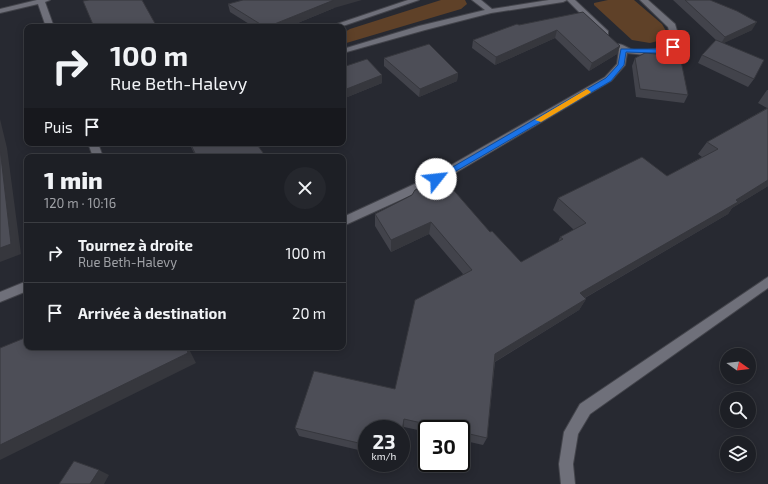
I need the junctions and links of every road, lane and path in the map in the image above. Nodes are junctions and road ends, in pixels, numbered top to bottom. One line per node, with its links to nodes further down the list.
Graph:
1 (415, 0): 10 (street)
2 (476, 0): 8 (street)
3 (563, 0): 8 (street)
4 (571, 0): 12 (street)
5 (644, 0): 12 (street)
6 (43, 1): 7 (street); 9 (street)
7 (0, 11)
8 (491, 11): 11 (street)
9 (49, 24)
10 (341, 24)
11 (346, 50)
12 (623, 50): 13 (street)
13 (346, 221)
14 (768, 282): 17 (street)
15 (24, 287): 16 (street)
16 (0, 297)
17 (568, 484)

